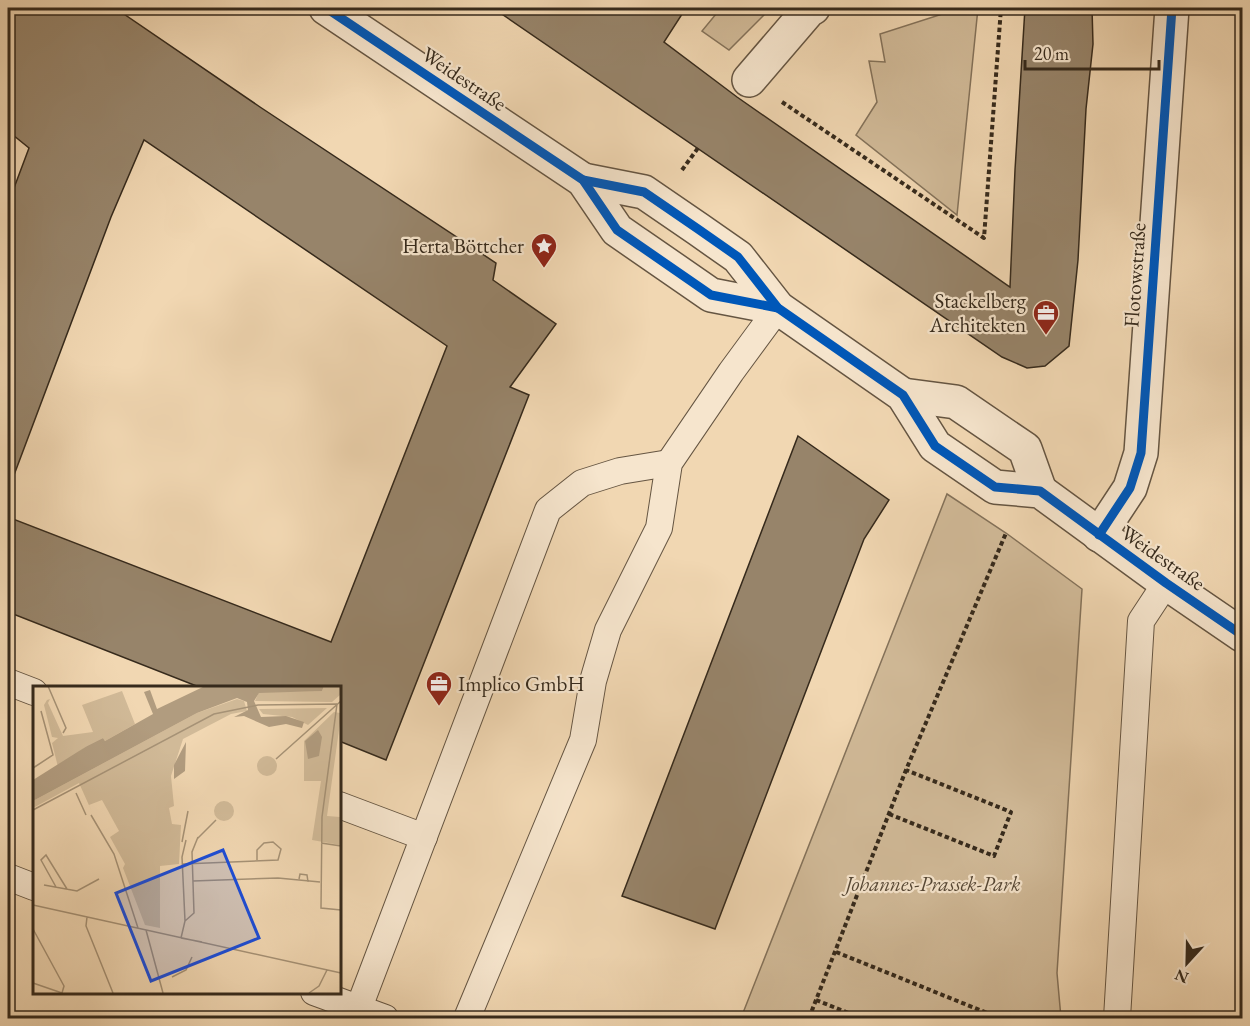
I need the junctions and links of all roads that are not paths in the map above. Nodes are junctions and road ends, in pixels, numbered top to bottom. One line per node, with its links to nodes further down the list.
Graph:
1 (326, 8): 5 (street, Weidestraße)
2 (813, 8): 4 (street)
3 (1172, 8): 10 (street, Flotowstraße)
4 (749, 80)
5 (583, 180): 6 (street, Weidestraße); 6 (street, Weidestraße)
6 (778, 308): 7 (street, Weidestraße); 8 (lane)
7 (903, 395): 9 (street, Weidestraße); 9 (street, Weidestraße)
8 (669, 463): 16 (lane); 22 (lane)
9 (1040, 491): 10 (street, Weidestraße)
10 (1099, 535): 11 (street, Weidestraße)
11 (1166, 583): 12 (street, Weidestraße); 23 (lane)
12 (1242, 635)
13 (8, 682): 14 (lane)
14 (33, 692)
15 (340, 805): 16 (lane)
16 (424, 837): 20 (lane)
17 (8, 877): 18 (lane)
18 (33, 887)
19 (316, 993): 20 (lane)
20 (357, 1013): 21 (lane)
21 (386, 1018)
22 (467, 1018)
23 (1117, 1018)

